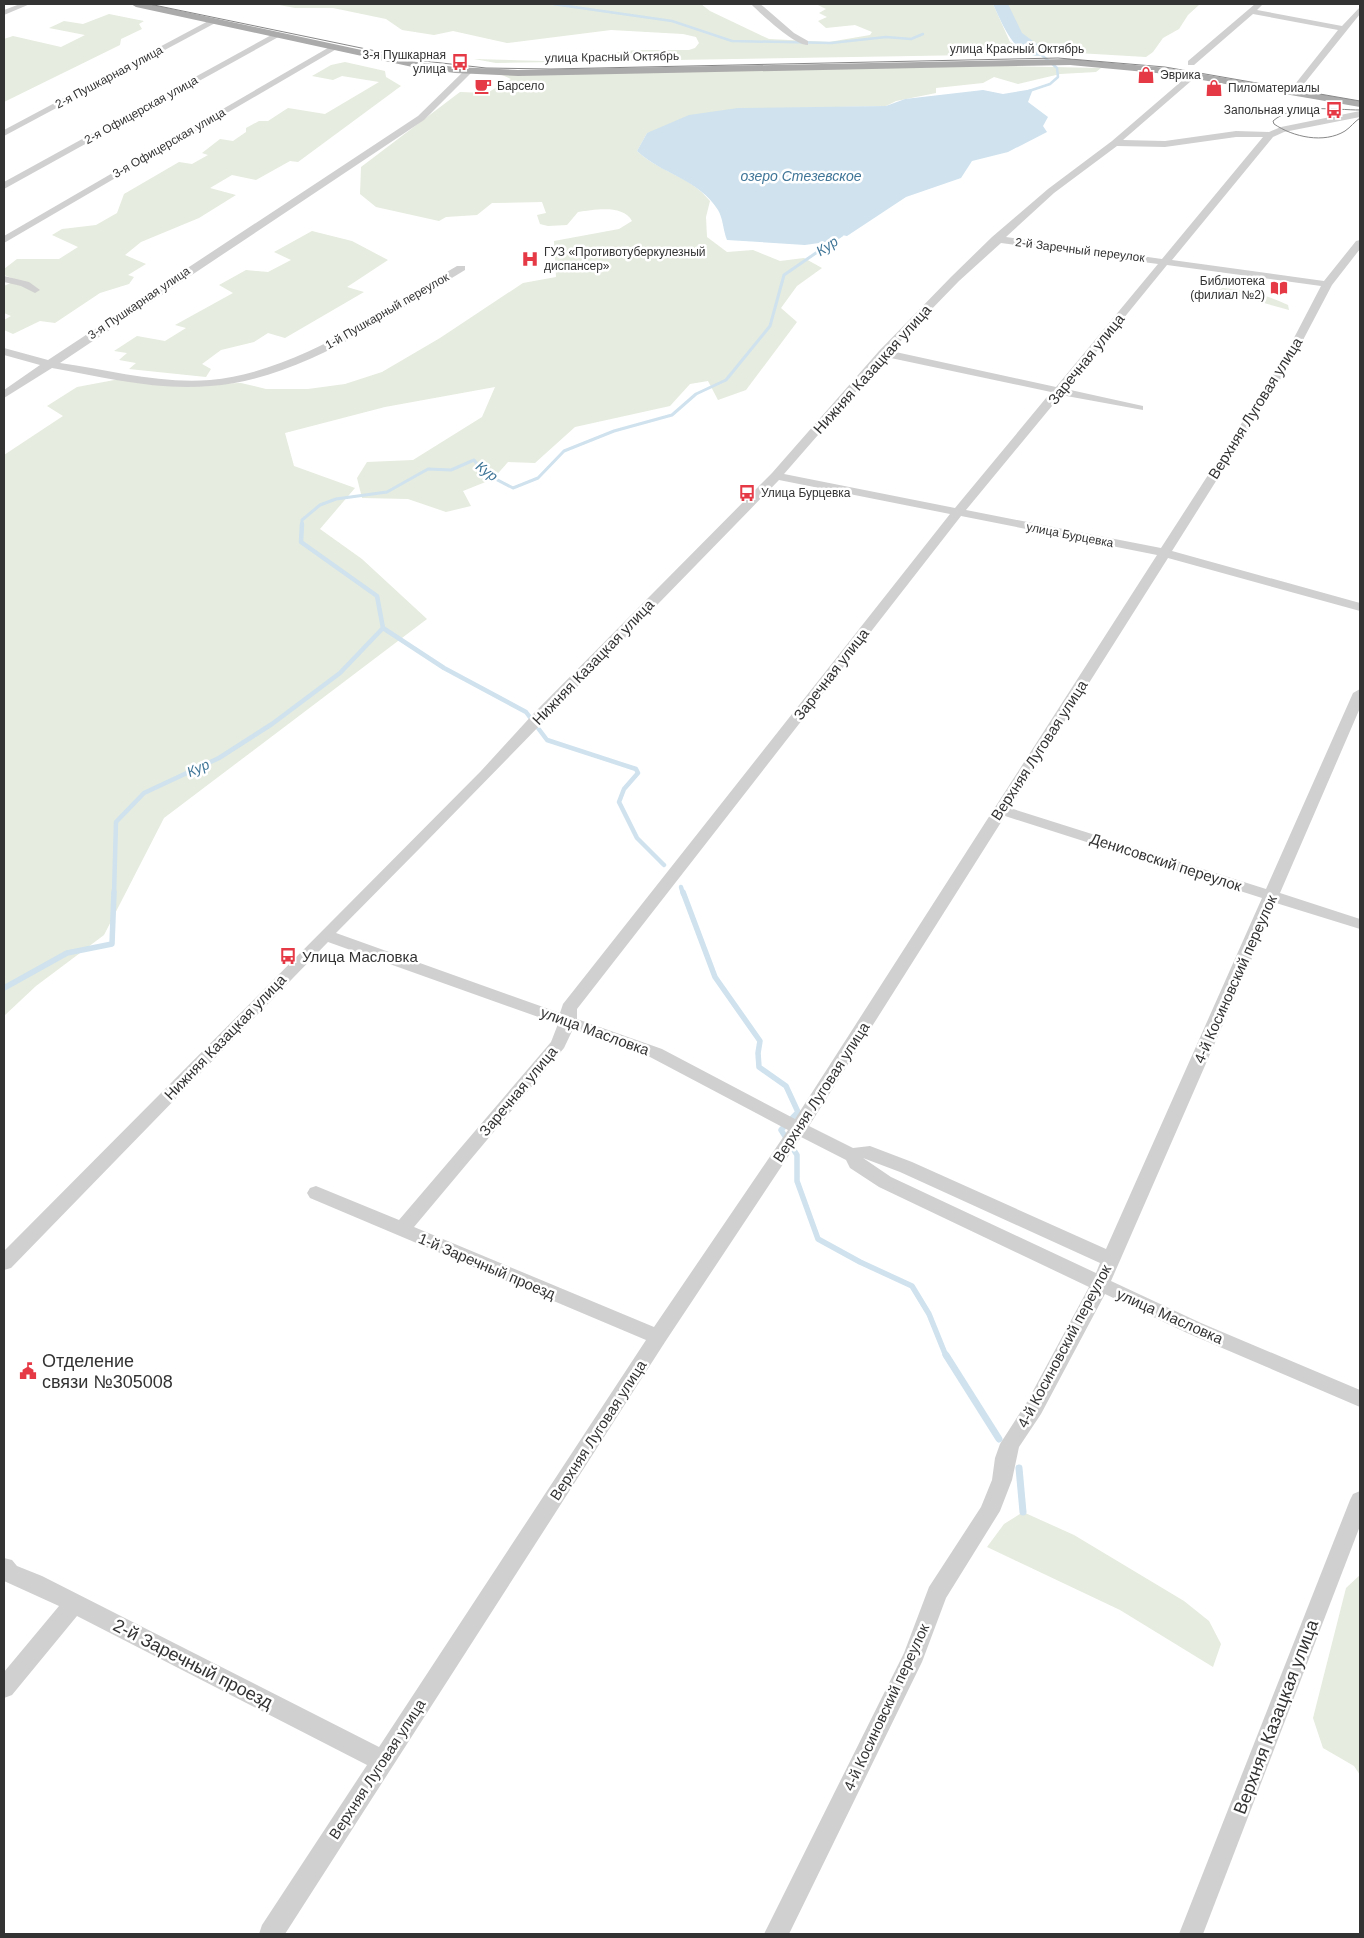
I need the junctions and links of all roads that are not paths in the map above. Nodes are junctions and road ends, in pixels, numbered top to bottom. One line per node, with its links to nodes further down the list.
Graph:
1 (26, 4): 7 (street)
2 (136, 4): 8 (main road, улица Красный Октябрь)
3 (755, 4): 11 (street)
4 (1259, 4): 6 (street)
5 (1360, 9): 9 (street)
6 (1251, 11): 9 (street); 13 (street)
7 (4, 13)
8 (215, 21): 10 (main road, улица Красный Октябрь); 19 (street, 2-я Пушкарная улица)
9 (1344, 29): 16 (street)
10 (278, 35): 12 (main road, улица Красный Октябрь); 22 (street, 2-я Офицерская улица)
11 (805, 43)
12 (336, 47): 14 (main road, улица Красный Октябрь); 24 (street, 3-я Офицерская улица)
13 (1191, 63)
14 (469, 71): 15 (main road, улица Красный Октябрь); 33 (street, 3-я Пушкарная улица)
15 (1194, 75): 17 (main road); 21 (street, Нижняя Казацкая улица)
16 (1296, 88)
17 (1360, 104)
18 (1360, 114): 20 (street)
19 (4, 133)
20 (1276, 133): 21 (street); 26 (street, Заречная улица)
21 (1115, 143): 23 (street, Нижняя Казацкая улица)
22 (4, 186)
23 (996, 239): 26 (street, 2-й Заречный переулок); 32 (street, Нижняя Казацкая улица)
24 (4, 240)
25 (1360, 243): 29 (street, Верхняя Луговая улица)
26 (1165, 261): 29 (street, 2-й Заречный переулок); 34 (street, Заречная улица)
27 (461, 268): 33 (street, 1-й Пушкарный переулок)
28 (4, 279): 30 (street)
29 (1327, 284): 39 (street, Верхняя Луговая улица)
30 (35, 290)
31 (4, 352): 33 (street, 1-й Пушкарный переулок)
32 (883, 353): 34 (street); 37 (street, Нижняя Казацкая улица)
33 (50, 363): 35 (street, 3-я Пушкарная улица)
34 (1060, 391): 36 (street); 38 (street, Заречная улица)
35 (4, 395)
36 (1139, 408)
37 (776, 476): 38 (street, улица Бурцевка); 45 (street, Нижняя Казацкая улица)
38 (957, 513): 39 (street, улица Бурцевка); 46 (street, Заречная улица)
39 (1165, 553): 40 (street, улица Бурцевка); 42 (street, Верхняя Луговая улица)
40 (1360, 607)
41 (1360, 693): 43 (street, 4-й Косиновский переулок)
42 (1001, 810): 43 (street, Денисовский переулок); 47 (street, Верхняя Луговая улица)
43 (1272, 896): 44 (street, Денисовский переулок); 51 (street, 4-й Косиновский переулок)
44 (1360, 924)
45 (325, 934): 46 (street, улица Масловка); 52 (street, Нижняя Казацкая улица)
46 (568, 1021): 47 (street, улица Масловка); 50 (street, Заречная улица)
47 (797, 1130): 48 (street, улица Масловка); 54 (street, Верхняя Луговая улица)
48 (853, 1156): 51 (street, улица Масловка); 53 (street, улица Масловка)
49 (316, 1192): 50 (street, 1-й Заречный проезд)
50 (401, 1230): 54 (street, 1-й Заречный проезд)
51 (1110, 1260): 53 (street, 4-й Косиновский переулок)
52 (4, 1263)
53 (1100, 1285): 55 (street, улица Масловка); 62 (street, 4-й Косиновский переулок)
54 (658, 1338): 60 (street, Верхняя Луговая улица)
55 (1360, 1399)
56 (1360, 1500): 63 (street, Верхняя Казацкая улица)
57 (4, 1567): 58 (street, 2-й Заречный проезд)
58 (74, 1604): 59 (street); 60 (street, 2-й Заречный проезд)
59 (4, 1688)
60 (383, 1761): 61 (street, Верхняя Луговая улица)
61 (270, 1934)
62 (776, 1934)
63 (1191, 1934)

